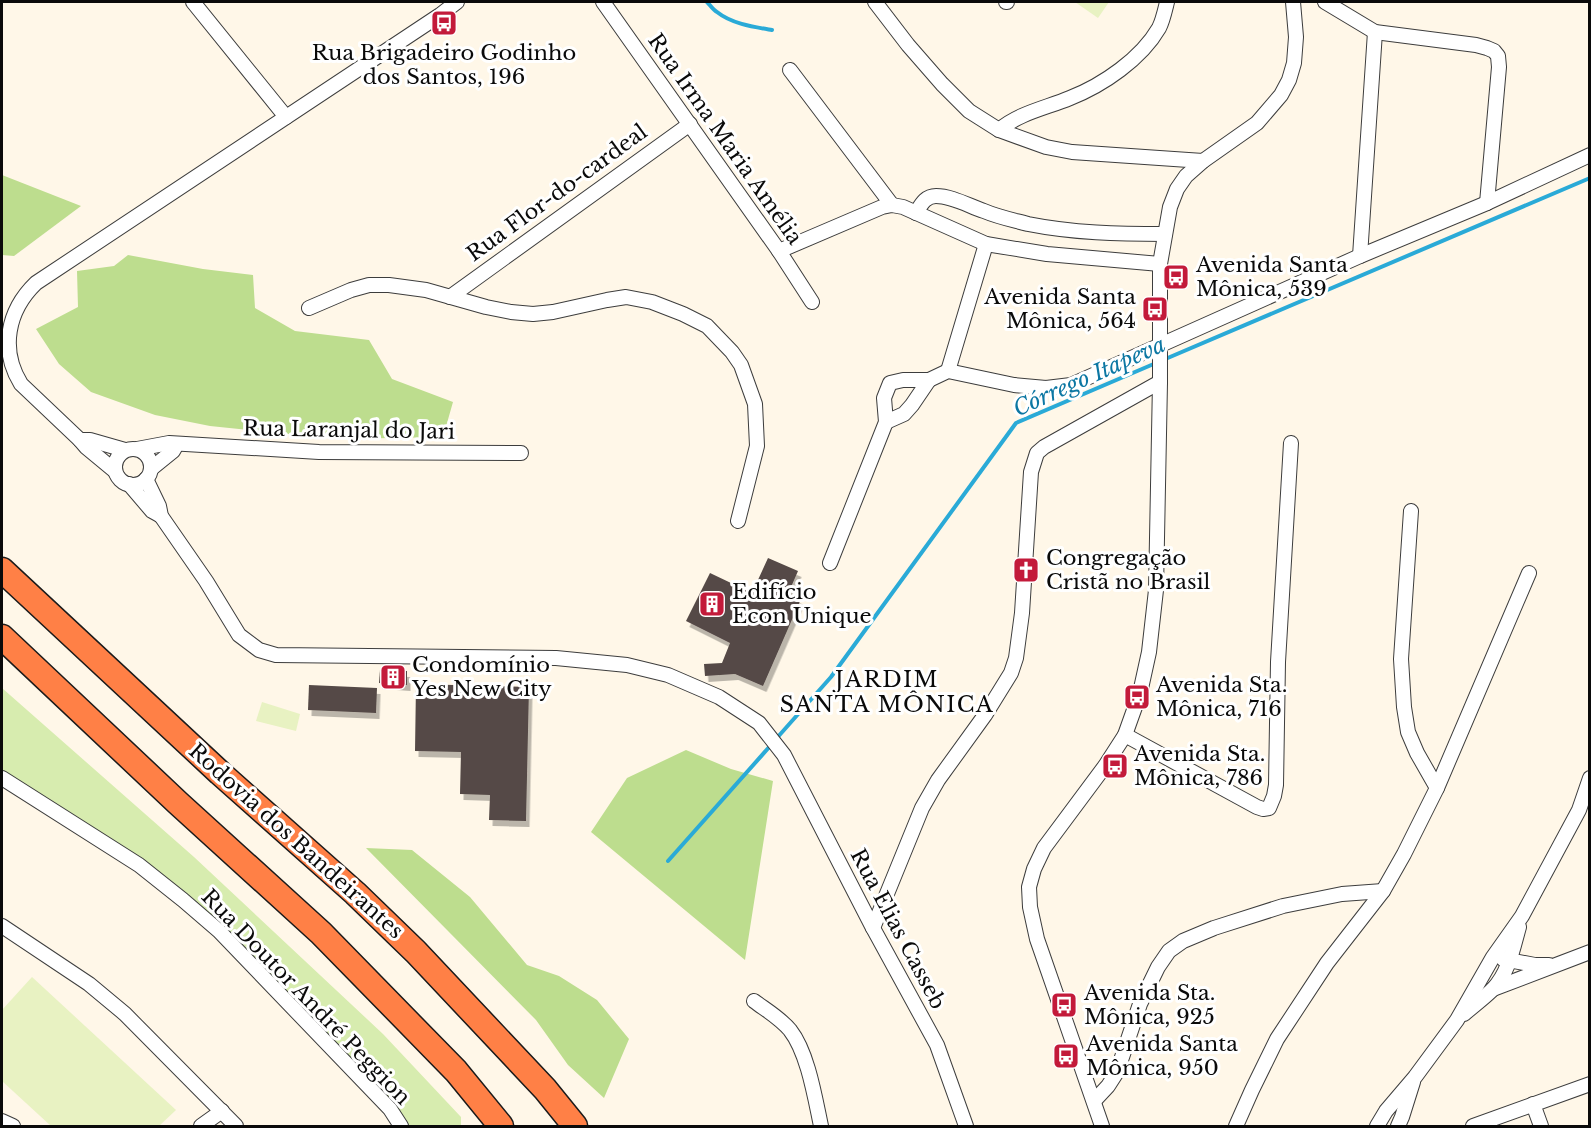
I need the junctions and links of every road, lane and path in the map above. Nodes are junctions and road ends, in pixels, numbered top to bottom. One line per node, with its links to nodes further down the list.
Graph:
1 (193, 2): 10 (street)
2 (457, 2): 10 (street)
3 (603, 2): 11 (street, Rua Irma Maria Amélia)
4 (875, 2): 12 (street)
5 (1167, 2): 12 (street)
6 (1293, 2): 14 (street)
7 (1325, 2): 8 (street)
8 (1375, 32): 15 (street); 21 (street)
9 (790, 70): 16 (street)
10 (286, 117): 31 (street)
11 (690, 124): 20 (street, Rua Irma Maria Amélia); 23 (street, Rua Flor-do-cardeal)
12 (999, 130): 14 (street)
13 (1590, 156): 15 (street)
14 (1203, 161): 18 (street)
15 (1488, 203): 21 (street)
16 (892, 205): 17 (street); 20 (street)
17 (916, 213): 18 (street); 19 (street)
18 (1165, 234): 22 (street)
19 (986, 244): 22 (street); 27 (street)
20 (779, 251): 24 (street, Rua Irma Maria Amélia)
21 (1360, 256): 26 (street)
22 (1161, 264): 26 (street)
23 (450, 297): 25 (street); 41 (street)
24 (812, 302)
25 (309, 308)
26 (1161, 348): 27 (street); 28 (street)
27 (948, 371): 29 (street)
28 (1160, 376): 46 (street); 54 (street)
29 (929, 380): 30 (street); 30 (street)
30 (886, 422): 42 (street)
31 (80, 440): 34 (street); 36 (street)
32 (1292, 443): 46 (street)
33 (177, 444): 34 (street, Rua Laranjal do Jari); 35 (street, Rua Laranjal do Jari); 37 (street)
34 (131, 450): 36 (street); 37 (street)
35 (520, 453)
36 (116, 471): 38 (street)
37 (149, 474): 38 (street); 40 (street)
38 (129, 484): 40 (street)
39 (1411, 512): 49 (street)
40 (161, 516): 54 (street, Rua Elias Casseb)
41 (738, 521)
42 (830, 563)
43 (2, 570): 76 (highway, Rodovia dos Bandeirantes)
44 (1529, 573): 49 (street)
45 (2, 637): 75 (highway)
46 (1125, 735): 65 (street)
47 (2, 778): 74 (street, Rua Doutor André Peggion)
48 (1590, 778): 50 (street)
49 (1437, 788): 51 (street)
50 (1584, 810): 52 (street)
51 (1383, 891): 65 (street); 80 (street)
52 (1522, 916): 56 (street); 57 (street)
53 (2, 927): 67 (street)
54 (873, 928): 78 (street, Rua Elias Casseb)
55 (1590, 952): 58 (street)
56 (1493, 957): 57 (street); 59 (street)
57 (1510, 960): 58 (street); 60 (street)
58 (1554, 965): 60 (street)
59 (1479, 980): 60 (street); 62 (street)
60 (1493, 989): 62 (street)
61 (754, 1001): 77 (street)
62 (1457, 1020): 63 (street)
63 (1415, 1077): 68 (street); 70 (street)
64 (1590, 1084): 66 (street)
65 (1094, 1101): 79 (street)
66 (1533, 1104): 82 (street); 83 (street)
67 (222, 1111): 72 (street); 73 (street)
68 (1386, 1111): 70 (street); 81 (street)
69 (2, 1121): 71 (street)
70 (1404, 1123)
71 (13, 1126)
72 (201, 1126)
73 (236, 1126)
74 (401, 1126)
75 (501, 1126)
76 (575, 1126)
77 (821, 1126)
78 (966, 1126)
79 (1101, 1126)
80 (1236, 1126)
81 (1377, 1126)
82 (1473, 1126)
83 (1540, 1126)

